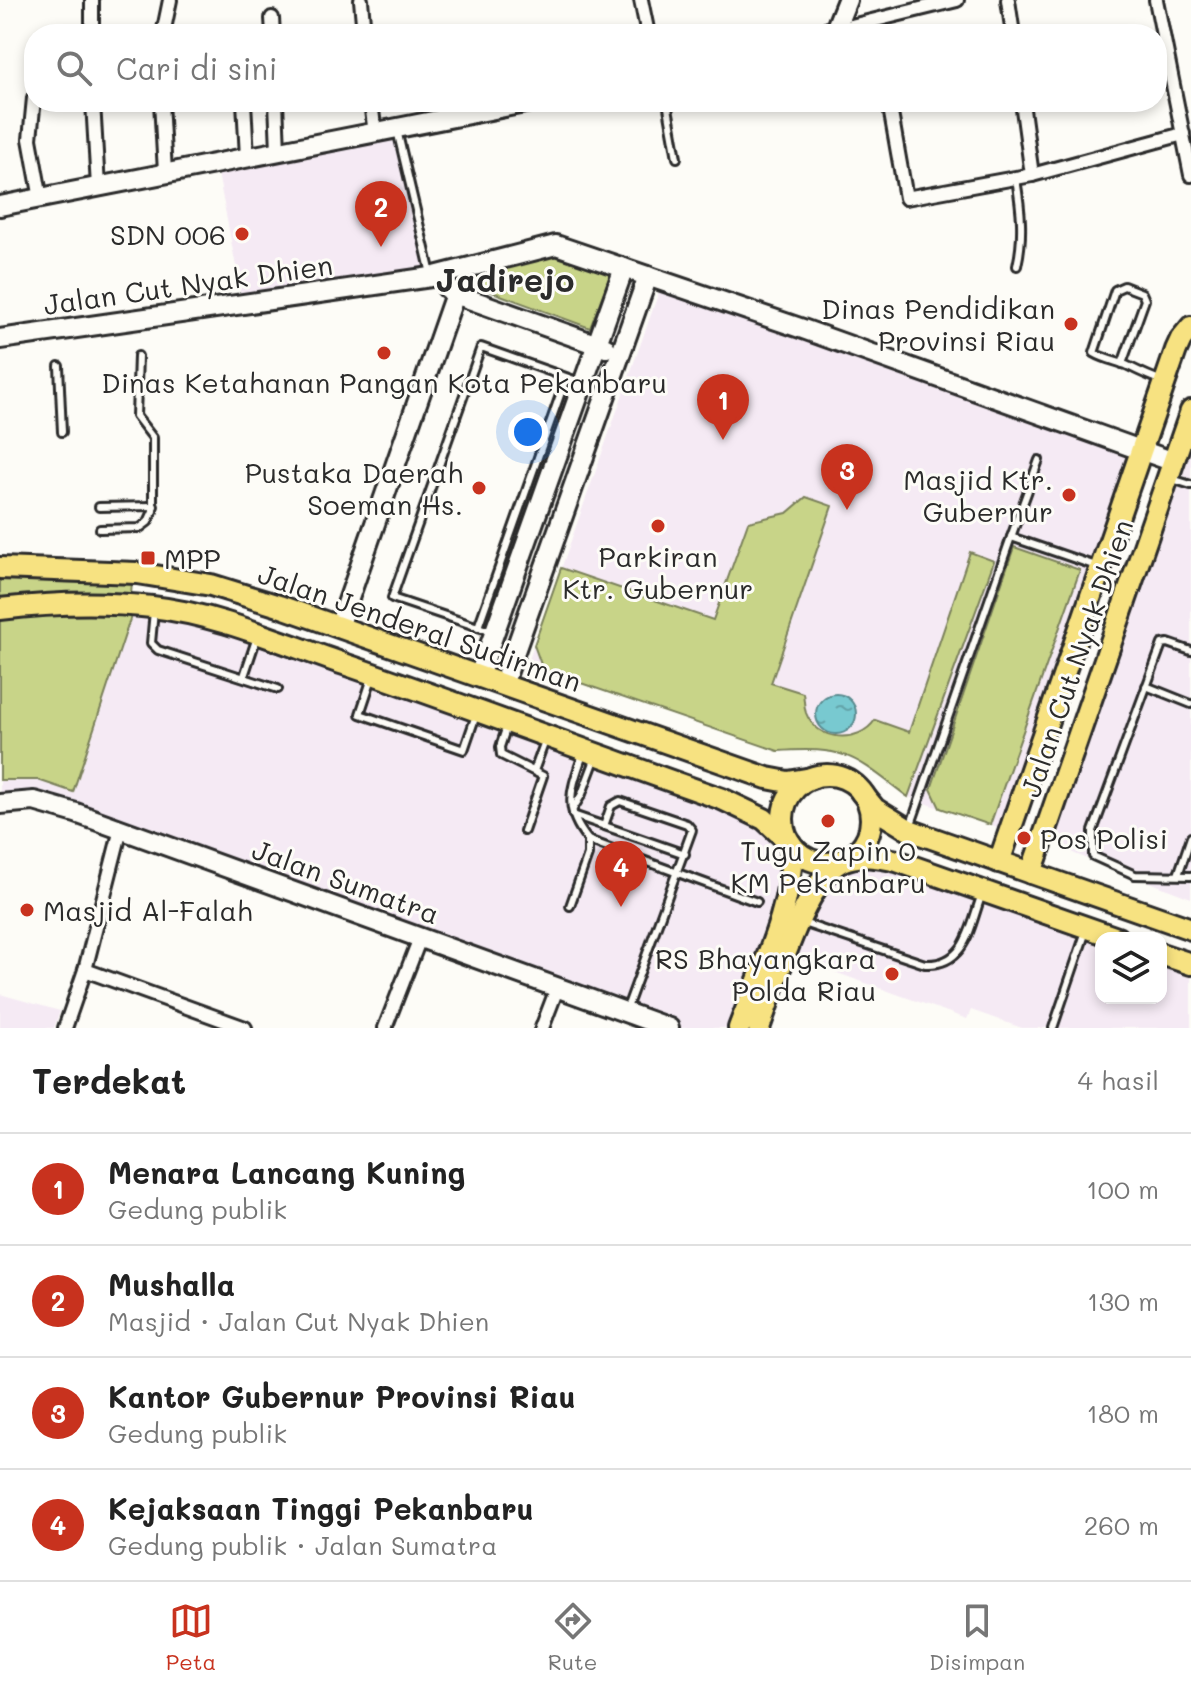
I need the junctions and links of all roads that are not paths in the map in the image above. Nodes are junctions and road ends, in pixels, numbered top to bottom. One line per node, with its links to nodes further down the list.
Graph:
1 (92, 0): 11 (street)
2 (170, 0): 12 (street)
3 (361, 0): 14 (street)
4 (641, 0): 15 (street)
5 (847, 0): 16 (street)
6 (957, 0): 10 (street)
7 (1008, 0): 19 (street)
8 (1156, 0): 20 (street)
9 (272, 18): 13 (street)
10 (874, 19): 17 (street); 18 (street)
11 (92, 24)
12 (165, 24)
13 (272, 24)
14 (363, 24)
15 (646, 24)
16 (833, 24)
17 (856, 24)
18 (875, 24)
19 (1012, 24)
20 (1161, 24)
21 (1167, 55): 34 (street)
22 (33, 112): 43 (street)
23 (94, 112): 42 (street)
24 (162, 112): 38 (street)
25 (245, 112): 36 (street)
26 (276, 112): 35 (street)
27 (372, 112): 33 (street)
28 (482, 112): 32 (street)
29 (669, 112): 37 (lane)
30 (891, 112): 41 (street)
31 (1023, 112): 39 (street)
32 (397, 130): 33 (street); 48 (lane)
33 (375, 134): 35 (street)
34 (1183, 134): 39 (street); 40 (street)
35 (278, 150): 36 (street)
36 (247, 157): 38 (street)
37 (677, 158)
38 (165, 172): 42 (street)
39 (1032, 175): 41 (street)
40 (1191, 175)
41 (1016, 179): 45 (lane)
42 (98, 187): 43 (street)
43 (41, 199): 44 (street)
44 (0, 206)
45 (1017, 266)
46 (624, 268): 47 (street); 48 (street, Jalan Cut Nyak Dhien); 52 (street)
47 (648, 276): 53 (street); 61 (street)
48 (431, 277): 49 (street); 51 (street, Jalan Cut Nyak Dhien)
49 (455, 294): 52 (street); 73 (street)
50 (1191, 327): 58 (main road, Jalan Cut Nyak Dhien)
51 (0, 339)
52 (597, 344): 53 (street); 57 (street)
53 (621, 353): 80 (street)
54 (138, 356): 65 (lane)
55 (1122, 364): 55 (lane); 58 (lane)
56 (59, 366): 60 (lane)
57 (575, 381): 74 (street); 74 (lane)
58 (1165, 382): 61 (main road, Jalan Cut Nyak Dhien)
59 (1190, 414): 63 (main road, Jalan Cut Nyak Dhien)
60 (62, 432)
61 (1140, 450): 63 (street); 69 (main road, Jalan Cut Nyak Dhien)
62 (1039, 460): 68 (lane)
63 (1171, 470): 64 (lane); 98 (main road, Jalan Cut Nyak Dhien)
64 (1191, 485)
65 (154, 506): 66 (lane); 67 (lane)
66 (99, 507)
67 (100, 529)
68 (1011, 537): 69 (lane); 96 (lane)
69 (1100, 567): 93 (main road, Jalan Cut Nyak Dhien)
70 (0, 568): 73 (main road, Jalan Jenderal Sudirman)
71 (155, 607): 72 (main road); 75 (main road); 78 (lane)
72 (0, 609)
73 (339, 627): 79 (main road, Jalan Jenderal Sudirman)
74 (486, 630): 79 (street)
75 (258, 635): 77 (main road); 78 (lane)
76 (1191, 651): 81 (lane)
77 (374, 674): 84 (main road); 84 (lane)
78 (244, 676): 82 (lane)
79 (479, 676): 80 (main road, Jalan Jenderal Sudirman)
80 (503, 685): 89 (main road, Jalan Jenderal Sudirman)
81 (1146, 686): 83 (lane); 107 (lane)
82 (278, 689)
83 (1191, 704)
84 (477, 712): 85 (main road)
85 (508, 723): 86 (main road); 88 (lane)
86 (546, 737): 87 (main road); 88 (lane)
87 (590, 753): 92 (lane); 92 (lane); 101 (main road)
88 (534, 771): 97 (lane)
89 (812, 778): 90 (main road); 101 (main road)
90 (861, 792): 96 (main road); 103 (main road)
91 (0, 804): 95 (street, Jalan Sumatra)
92 (573, 812): 94 (lane); 100 (lane)
93 (1013, 821): 98 (main road); 104 (main road, Jalan Cut Nyak Dhien)
94 (604, 826): 102 (lane); 102 (lane)
95 (121, 829): 116 (street, Jalan Sumatra); 119 (street)
96 (909, 830): 104 (main road)
97 (524, 831)
98 (1045, 833): 105 (main road, Jalan Cut Nyak Dhien)
99 (1191, 837): 107 (lane)
100 (588, 840): 106 (lane); 111 (lane)
101 (791, 844): 103 (main road); 127 (main road)
102 (685, 854): 106 (lane)
103 (845, 860): 109 (main road); 112 (main road)
104 (999, 862): 105 (main road)
105 (1031, 873): 114 (main road)
106 (677, 874): 110 (lane); 121 (lane)
107 (1178, 875): 108 (lane)
108 (1191, 876)
109 (983, 891): 112 (lane); 113 (main road)
110 (757, 902)
111 (570, 906)
112 (799, 921): 128 (main road)
113 (1087, 928): 115 (main road); 129 (lane)
114 (1191, 929)
115 (1099, 932)
116 (420, 938): 120 (street, Jalan Sumatra); 124 (street)
117 (1167, 956): 118 (main road)
118 (1191, 964)
119 (85, 970): 122 (street); 123 (street)
120 (558, 986): 121 (street, Jalan Sumatra); 125 (street)
121 (626, 1012): 126 (street, Jalan Sumatra)
122 (240, 1027)
123 (65, 1028)
124 (385, 1028)
125 (542, 1028)
126 (669, 1028)
127 (739, 1028)
128 (759, 1028)
129 (1053, 1028)

